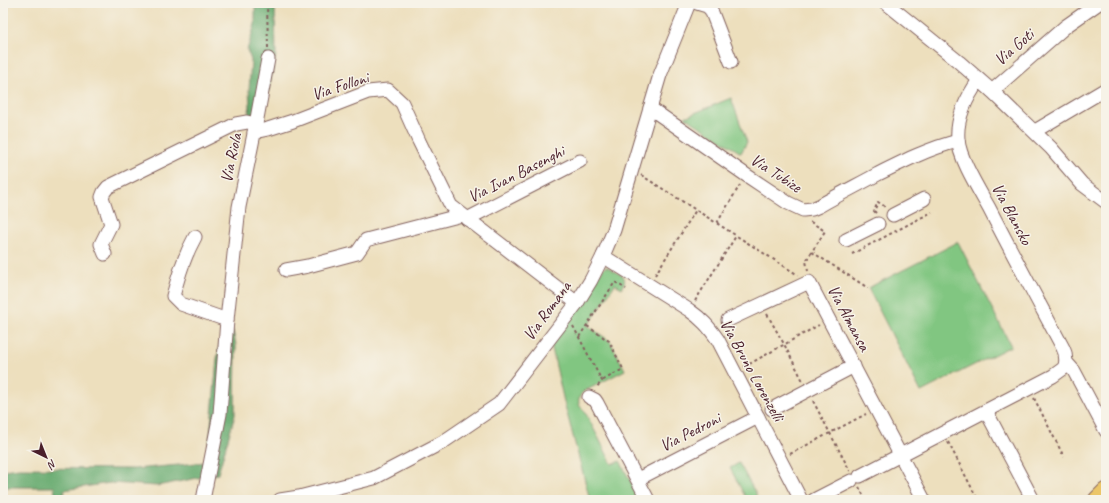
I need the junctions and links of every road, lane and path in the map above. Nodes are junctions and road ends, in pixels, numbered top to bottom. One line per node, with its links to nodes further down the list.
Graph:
1 (267, 3): 6 (path)
2 (689, 3): 11 (street, Via Romana)
3 (697, 3): 7 (street)
4 (886, 3): 8 (street, Via Goti)
5 (1099, 3): 10 (street, Via Goti)
6 (268, 59): 12 (street, Via Riola)
7 (731, 62)
8 (979, 80): 10 (street, Via Goti); 14 (street, Via Blansko)
9 (1106, 89): 13 (street)
10 (992, 91): 13 (street, Via Goti)
11 (650, 108): 16 (street, Via Romana); 17 (street, Via Tubize)
12 (255, 128): 24 (street, Via Folloni); 31 (street, Via Folloni); 44 (street, Via Riola)
13 (1035, 131): 19 (street, Via Goti)
14 (958, 141): 21 (street, Via Tubize); 49 (street, Via Blansko)
15 (580, 161): 24 (street, Via Ivan Basenghi)
16 (631, 172): 20 (path); 33 (street, Via Romana)
17 (746, 175): 21 (street, Via Tubize); 25 (path)
18 (924, 200): 23 (street)
19 (1106, 202)
20 (696, 210): 25 (path); 36 (path)
21 (803, 210): 30 (path)
22 (932, 212): 32 (path)
23 (893, 215)
24 (465, 217): 34 (street); 39 (street, Via Folloni)
25 (717, 223): 27 (path)
26 (878, 224): 29 (street)
27 (736, 236): 35 (path); 41 (path)
28 (195, 237): 44 (street)
29 (846, 240)
30 (812, 252): 35 (path); 37 (path)
31 (105, 254)
32 (852, 254)
33 (603, 256): 36 (street, Via Bruno Lorenzelli); 39 (street, Via Romana)
34 (286, 270)
35 (809, 282): 40 (street, Via Almansa); 43 (street, Via Almansa)
36 (649, 285): 41 (street, Via Bruno Lorenzelli)
37 (868, 288)
38 (626, 289): 46 (path)
39 (577, 303): 42 (street, Via Romana)
40 (762, 304): 45 (street, Via Almansa); 48 (path)
41 (689, 310): 51 (street, Via Bruno Lorenzelli)
42 (567, 316): 47 (path); 70 (street, Via Romana)
43 (829, 319): 48 (path); 50 (street, Via Almansa)
44 (227, 320): 69 (street, Via Riola)
45 (728, 320)
46 (587, 326): 47 (path); 52 (path)
47 (578, 337): 52 (path)
48 (784, 344): 51 (path); 54 (path)
49 (1066, 362): 53 (street); 60 (street, Via Blansko)
50 (854, 366): 54 (street, Via Almansa); 56 (street, Via Almansa)
51 (734, 372): 59 (street, Via Bruno Lorenzelli)
52 (602, 381): 55 (path)
53 (1029, 388): 58 (street); 64 (path)
54 (808, 391): 57 (street, Via Almansa); 61 (path)
55 (589, 397): 67 (street)
56 (876, 408): 61 (path); 63 (street, Via Almansa)
57 (772, 409)
58 (986, 411): 62 (street); 77 (street)
59 (758, 417): 65 (street, Via Bruno Lorenzelli); 67 (street, Via Pedroni)
60 (1106, 431)
61 (830, 433): 65 (path); 66 (path)
62 (943, 433): 63 (street); 76 (path)
63 (900, 455): 66 (street); 75 (street, Via Almansa)
64 (1064, 458)
65 (780, 460): 72 (street, Via Bruno Lorenzelli)
66 (855, 478): 73 (street); 74 (path)
67 (638, 479): 71 (street)
68 (1106, 491): 78 (main road)
69 (203, 500)
70 (280, 500)
71 (648, 500)
72 (802, 500)
73 (814, 500)
74 (866, 500)
75 (924, 500)
76 (978, 500)
77 (1033, 500)
78 (1097, 500)

